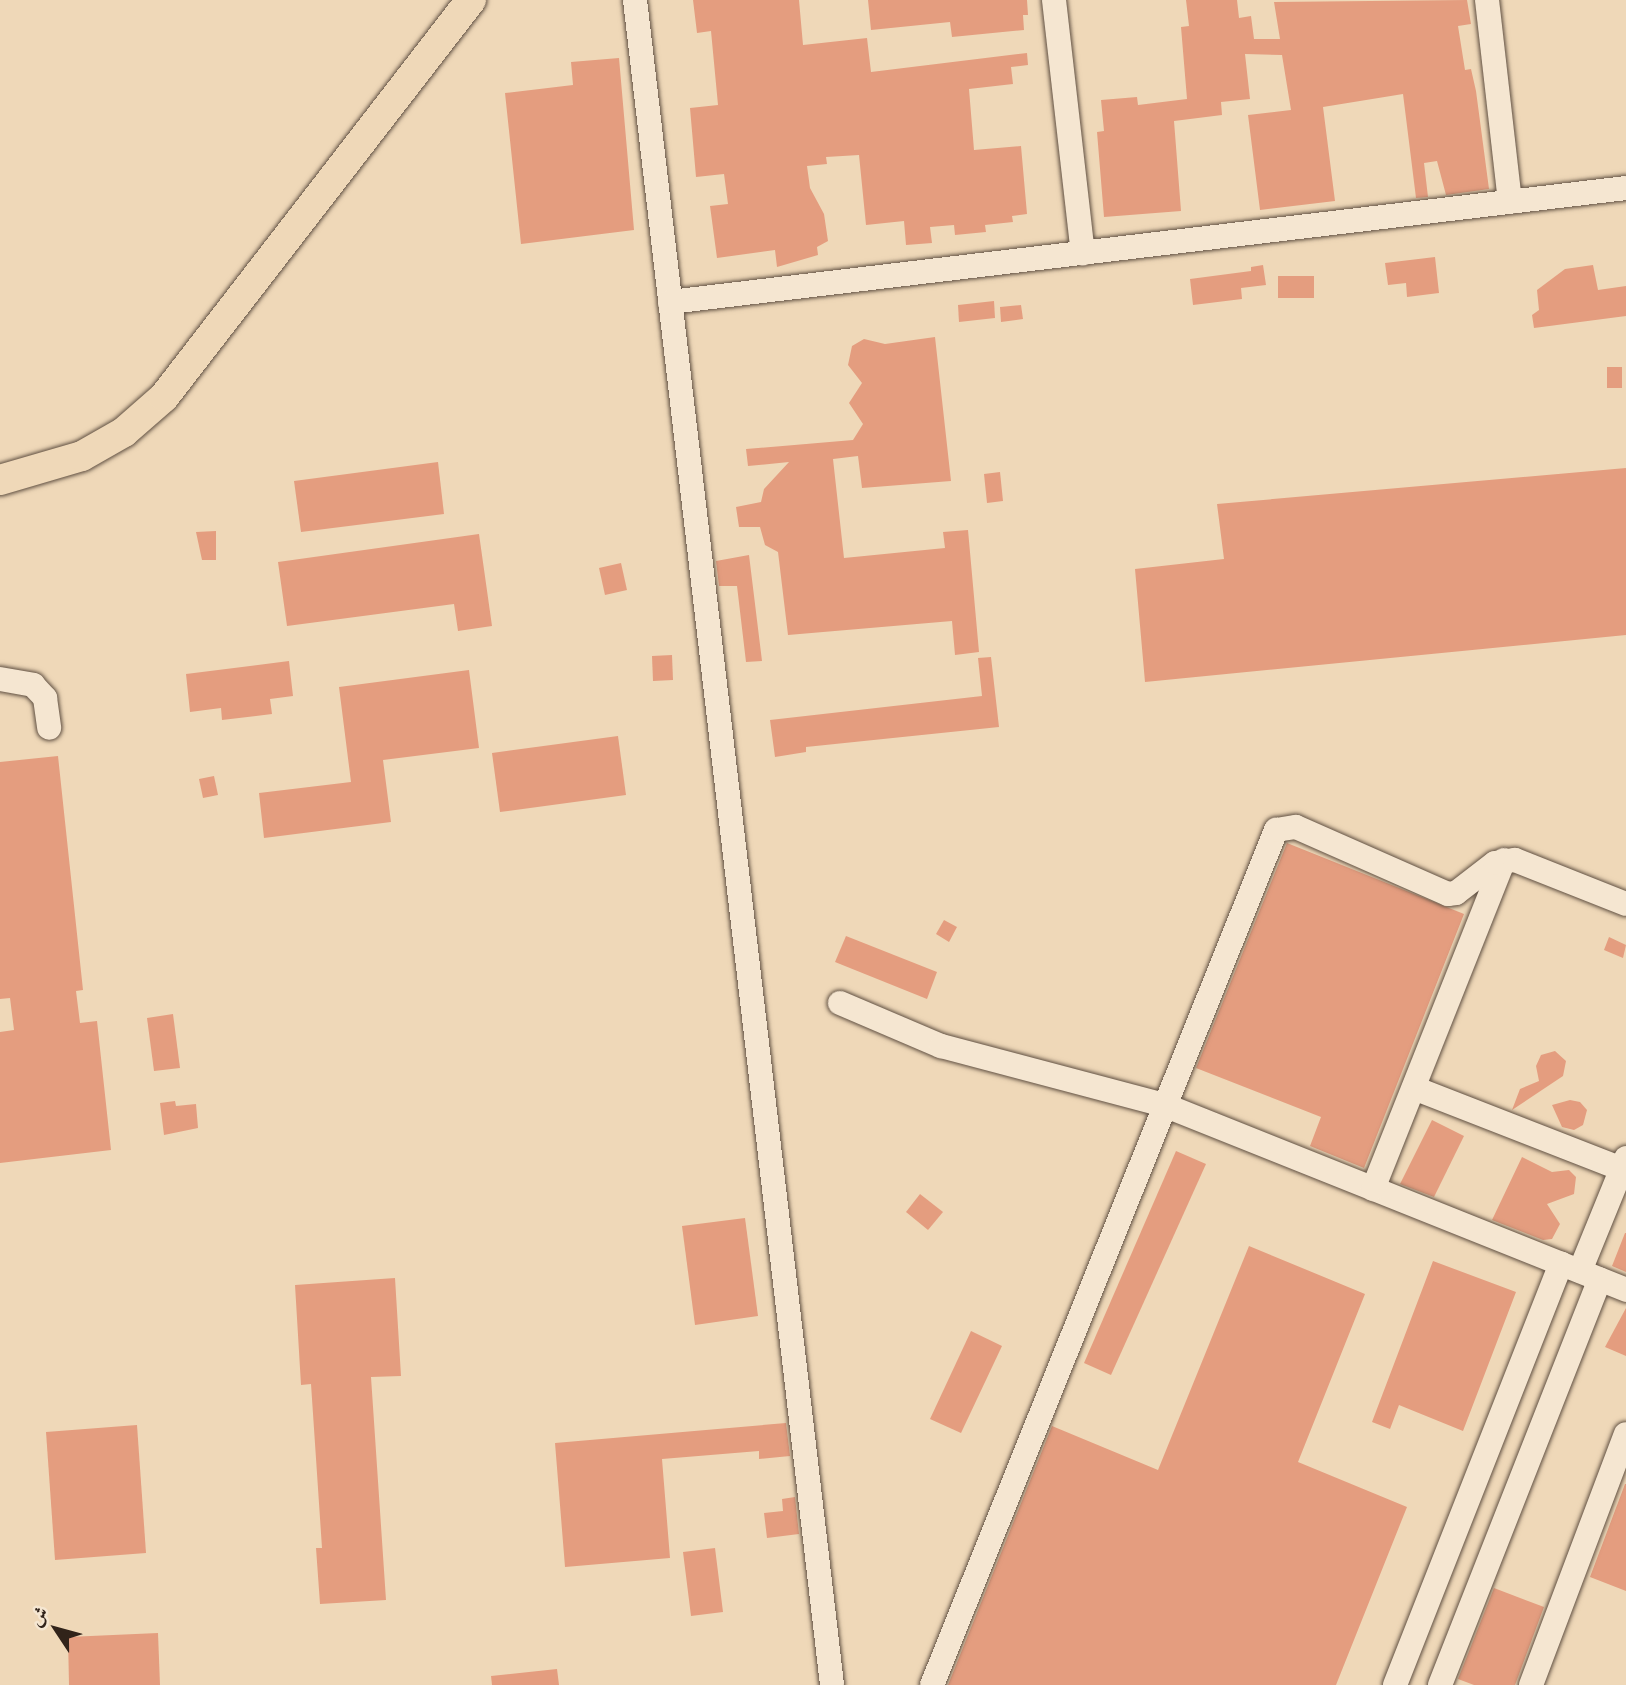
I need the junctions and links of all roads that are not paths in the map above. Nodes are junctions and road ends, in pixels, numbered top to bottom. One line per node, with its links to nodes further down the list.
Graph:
1 (471, 0): 9 (main road)
2 (635, 0): 8 (street)
3 (1054, 0): 7 (street)
4 (1487, 0): 6 (street)
5 (1626, 188): 6 (street)
6 (1510, 202): 7 (street)
7 (1083, 253): 8 (street)
8 (670, 302): 22 (street)
9 (0, 480)
10 (0, 679): 11 (street)
11 (49, 728)
12 (1504, 860): 13 (street); 15 (street); 16 (street)
13 (1626, 904)
14 (841, 1003): 16 (street)
15 (1413, 1088): 17 (street); 18 (street)
16 (1164, 1105): 18 (street); 23 (street)
17 (1624, 1164): 19 (street)
18 (1373, 1189): 19 (street)
19 (1580, 1271): 20 (street); 24 (street); 25 (street)
20 (1626, 1290)
21 (1626, 1434): 26 (street)
22 (832, 1685)
23 (932, 1685)
24 (1395, 1685)
25 (1440, 1685)
26 (1531, 1685)

